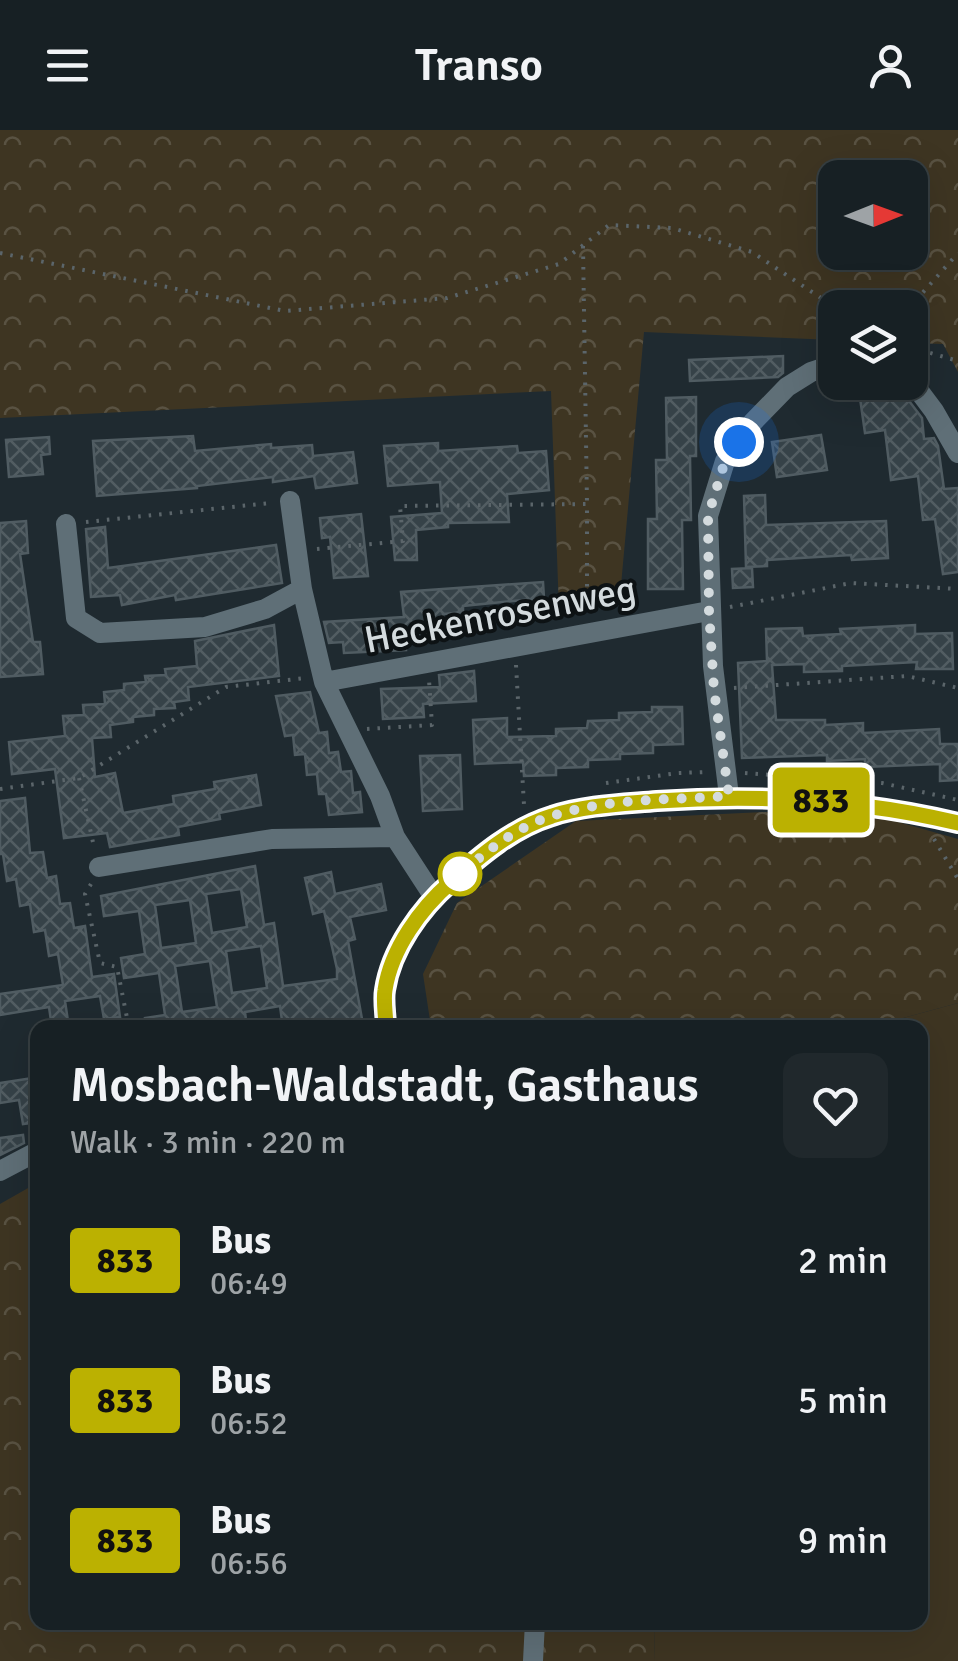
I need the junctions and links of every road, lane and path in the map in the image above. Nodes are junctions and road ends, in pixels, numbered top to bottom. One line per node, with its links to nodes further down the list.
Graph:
1 (583, 246): 2 (path); 5 (path); 12 (path)
2 (0, 253)
3 (958, 253): 4 (path)
4 (925, 290)
5 (818, 296)
6 (928, 352): 7 (path)
7 (958, 361)
8 (818, 370): 17 (street)
9 (926, 400): 10 (street)
10 (958, 453)
11 (290, 501): 13 (path); 14 (street)
12 (586, 504): 14 (path); 18 (path)
13 (66, 524): 16 (street)
14 (297, 551): 16 (street)
15 (958, 588): 17 (path)
16 (302, 589): 21 (street)
17 (709, 611): 18 (street, Heckenrosenweg); 23 (street)
18 (587, 632): 19 (street, Heckenrosenweg)
19 (515, 645): 20 (street, Heckenrosenweg); 28 (path)
20 (428, 662): 21 (street, Heckenrosenweg); 24 (path)
21 (324, 682): 24 (street); 25 (path, Heckenrosenweg)
22 (958, 688): 23 (path)
23 (714, 690): 27 (street)
24 (348, 730): 31 (street)
25 (79, 778): 26 (path, Heckenrosenweg); 32 (path)
26 (0, 789)
27 (729, 796): 29 (street); 34 (street)
28 (524, 804)
29 (919, 814): 30 (street); 33 (path)
30 (958, 823)
31 (395, 837): 32 (street); 34 (street)
32 (99, 867): 35 (path)
33 (958, 879)
34 (434, 897): 36 (street)
35 (127, 1020)
36 (386, 1020)
37 (30, 1155): 38 (street)
38 (0, 1171)
39 (535, 1630): 40 (street)
40 (533, 1661)

